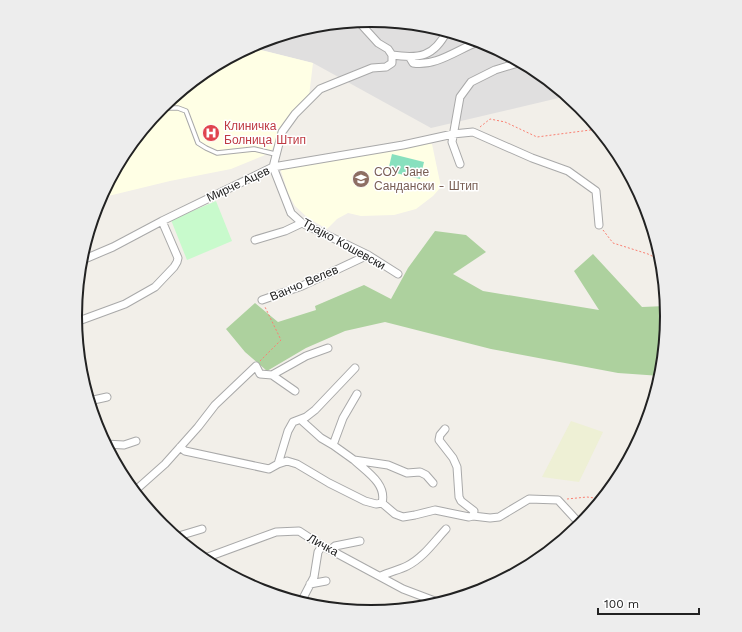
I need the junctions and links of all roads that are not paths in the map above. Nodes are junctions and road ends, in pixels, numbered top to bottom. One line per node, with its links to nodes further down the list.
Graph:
1 (364, 27): 4 (street)
2 (444, 37): 5 (street)
3 (470, 44): 5 (street)
4 (392, 56): 5 (street); 9 (street)
5 (410, 58)
6 (513, 64): 8 (street)
7 (171, 108): 9 (lane)
8 (453, 134): 10 (street); 11 (street, Мирче Ацев); 14 (street, Мирче Ацев)
9 (275, 154): 11 (street)
10 (460, 164)
11 (273, 168): 12 (street, Мирче Ацев); 13 (street, Трајко Кошевски)
12 (162, 221): 17 (street, Мирче Ацев); 20 (street)
13 (302, 222): 15 (street); 16 (street, Трајко Кошевски)
14 (599, 225)
15 (255, 240)
16 (368, 255): 18 (street, Трајко Кошевски); 19 (street, Ванчо Велев)
17 (89, 257)
18 (398, 274)
19 (262, 300)
20 (82, 320)
21 (328, 348): 23 (street)
22 (355, 368): 28 (street)
23 (272, 375): 24 (street); 33 (street)
24 (295, 391)
25 (357, 394): 32 (street)
26 (107, 397): 27 (street)
27 (94, 400)
28 (301, 420): 32 (street); 35 (street)
29 (445, 429): 39 (street)
30 (136, 441): 31 (street)
31 (112, 444)
32 (333, 445): 34 (street)
33 (180, 447): 35 (street); 37 (street)
34 (354, 460): 36 (street); 38 (street)
35 (278, 464): 38 (street)
36 (433, 483)
37 (139, 487)
38 (382, 503): 39 (street)
39 (473, 516): 40 (street)
40 (576, 519)
41 (202, 529): 43 (street)
42 (446, 530): 48 (street)
43 (182, 535)
44 (360, 541): 46 (street)
45 (322, 546): 46 (street, Личка); 47 (street, Личка); 50 (street)
46 (330, 550): 48 (street, Личка)
47 (211, 557)
48 (381, 576): 52 (street, Личка)
49 (326, 581): 50 (street)
50 (310, 584): 51 (street)
51 (304, 597)
52 (429, 599)

